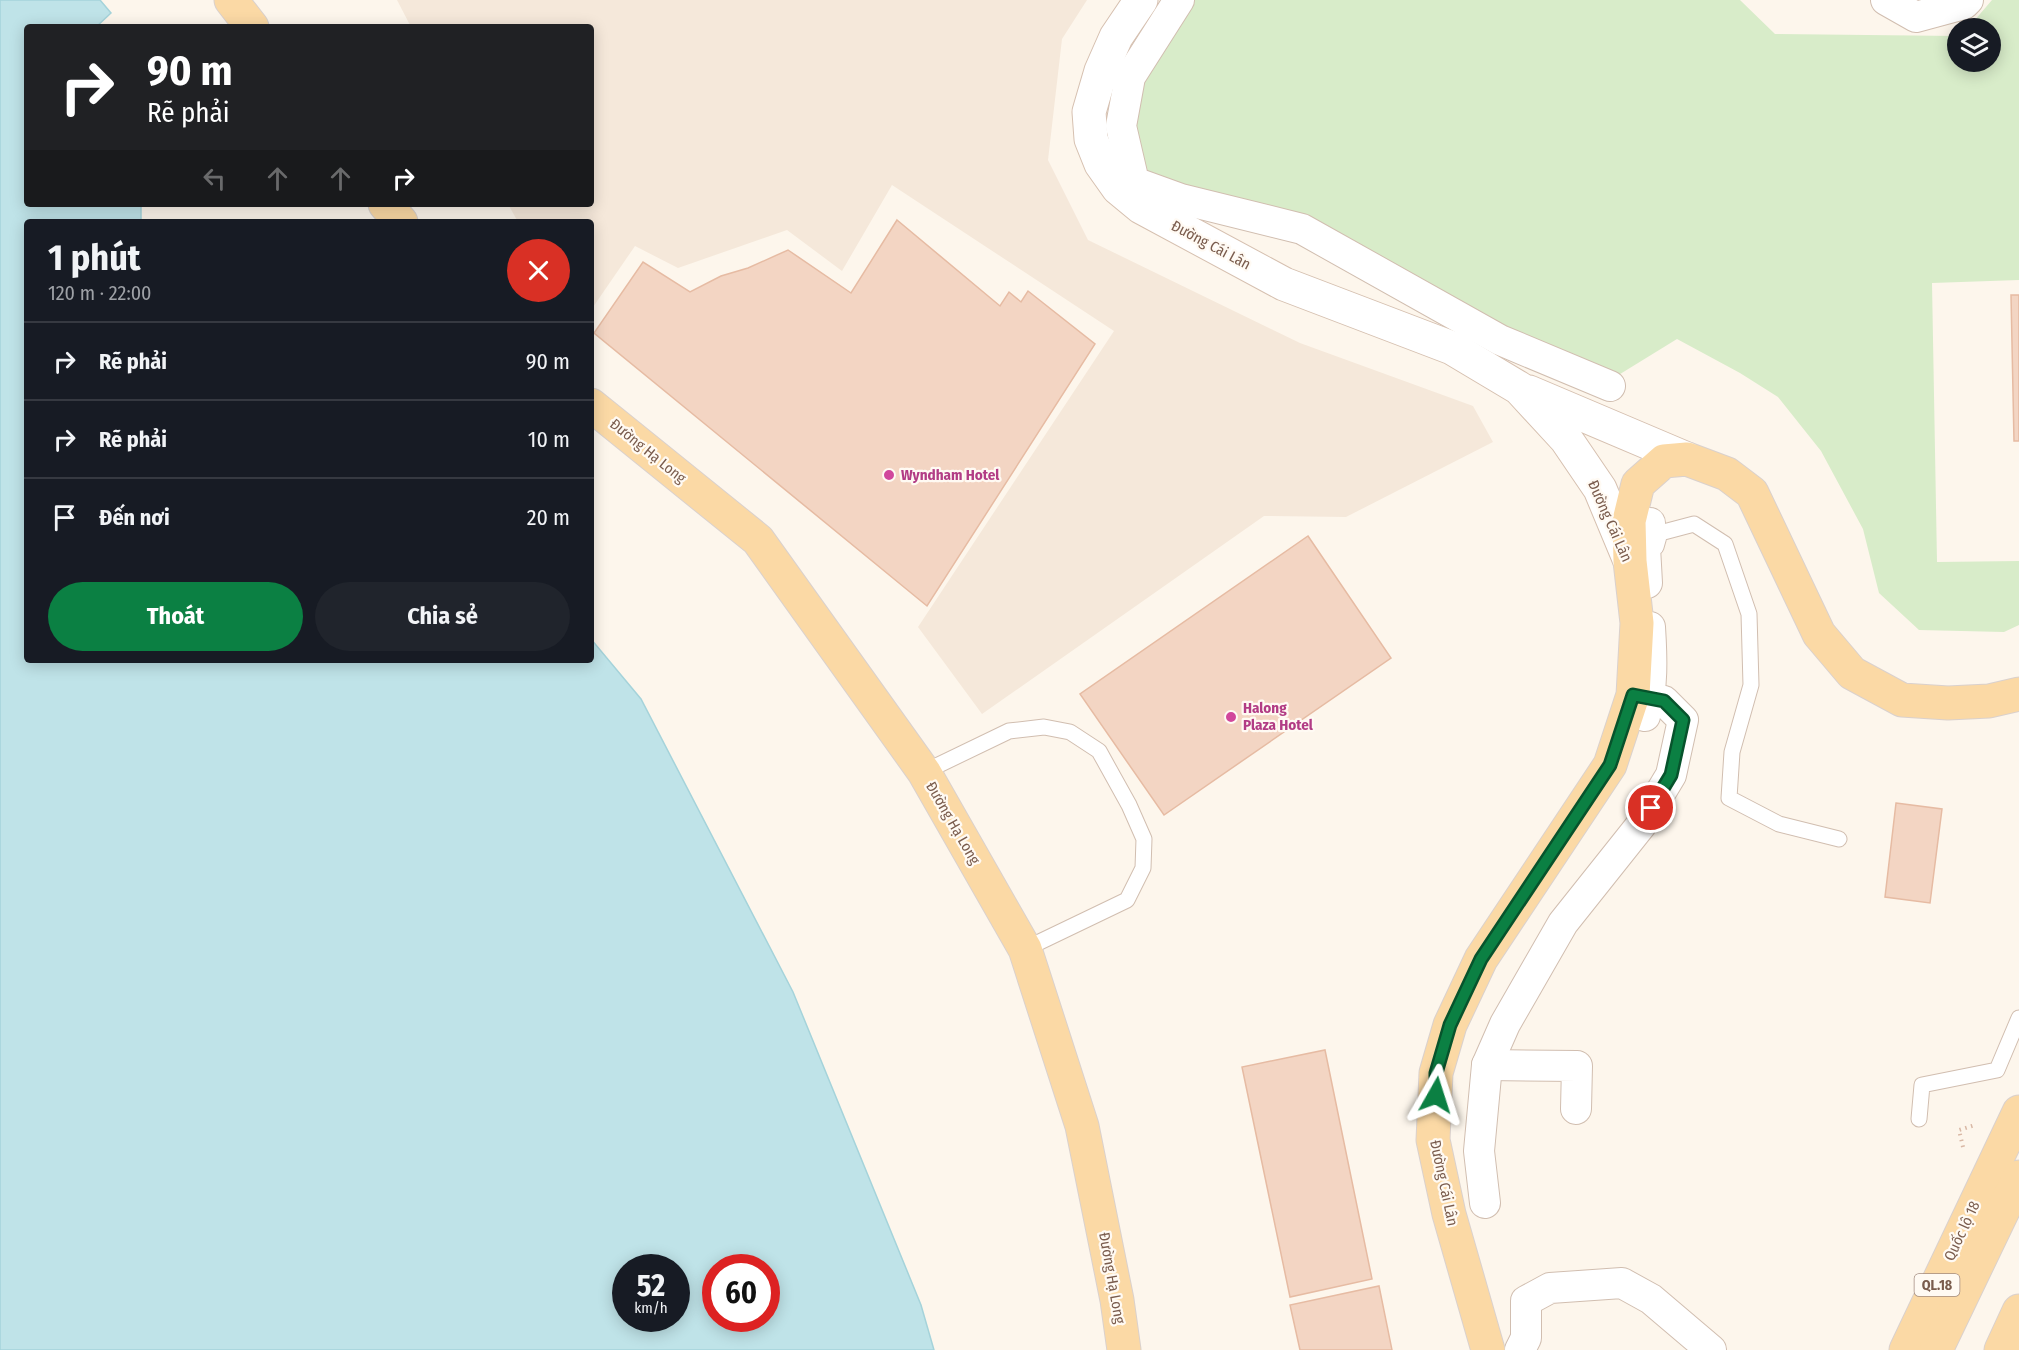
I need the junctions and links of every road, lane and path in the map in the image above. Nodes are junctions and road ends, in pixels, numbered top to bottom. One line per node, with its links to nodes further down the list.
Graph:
1 (231, 0): 6 (main road)
2 (1141, 0): 10 (main road, Đường Cái Lân)
3 (1179, 0): 9 (street)
4 (1886, 0): 5 (street)
5 (1968, 0)
6 (250, 24)
7 (388, 207): 8 (main road)
8 (398, 219)
9 (1610, 386)
10 (1519, 388): 12 (main road); 14 (main road, Đường Cái Lân)
11 (594, 407): 17 (main road, Đường Hạ Long)
12 (1687, 459): 14 (main road); 15 (main road)
13 (1650, 523): 14 (street)
14 (1639, 571): 16 (main road, Đường Cái Lân); 16 (street); 18 (lane)
15 (2019, 694)
16 (1642, 703): 21 (street); 30 (main road, Đường Cái Lân)
17 (924, 772): 19 (main road, Đường Hạ Long); 19 (lane)
18 (1839, 839)
19 (1025, 949): 29 (main road, Đường Hạ Long)
20 (2019, 1018): 24 (lane)
21 (1487, 1065): 22 (street); 26 (street)
22 (1576, 1109)
23 (2019, 1112): 27 (main road, Quốc lộ 18 / QL.18)
24 (1919, 1119)
25 (2019, 1177): 27 (main road, Quốc lộ 18 / QL.18)
26 (1485, 1203)
27 (1979, 1226): 33 (main road, Quốc lộ 18 / QL.18); 34 (main road, Quốc lộ 18 / QL.18)
28 (2019, 1311): 35 (main road)
29 (1124, 1350)
30 (1488, 1350)
31 (1520, 1350): 32 (street)
32 (1711, 1350)
33 (1906, 1350)
34 (1936, 1350)
35 (2001, 1350)

